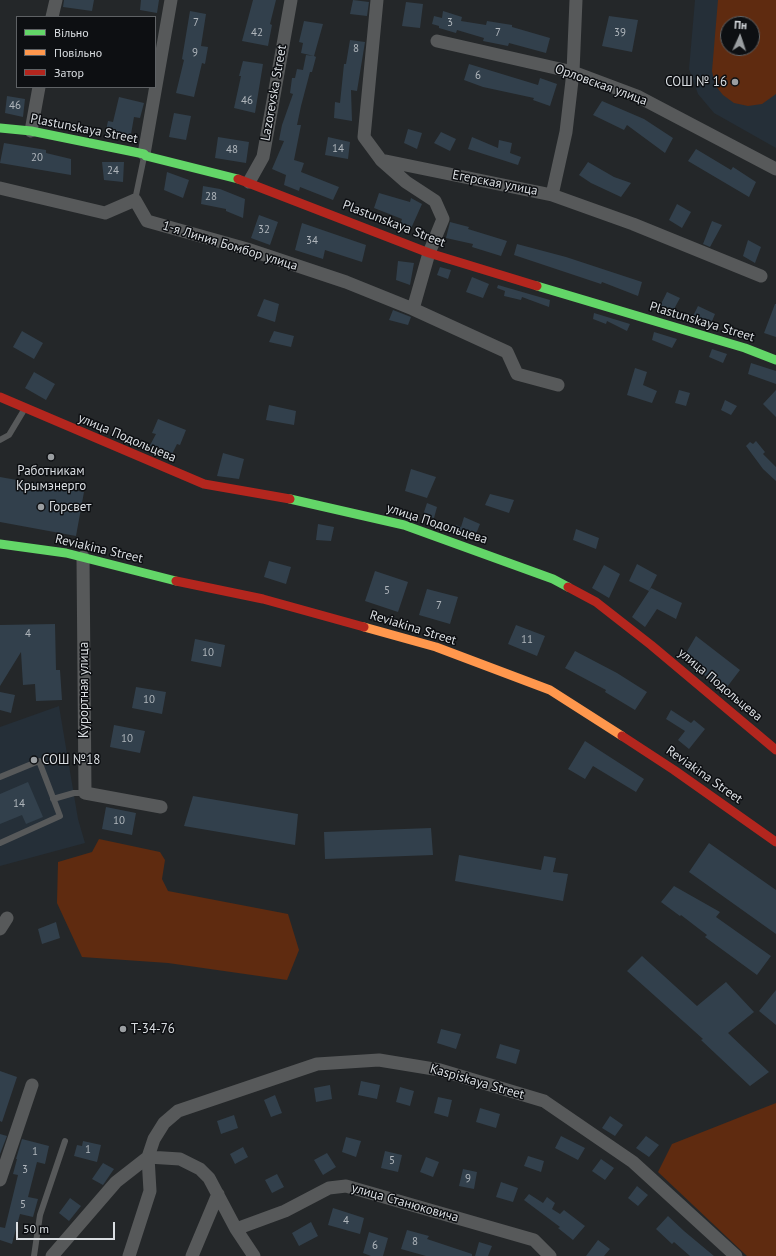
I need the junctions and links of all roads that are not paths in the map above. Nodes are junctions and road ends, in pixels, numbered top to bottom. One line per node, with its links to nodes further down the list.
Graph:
1 (56, 0): 6 (street)
2 (171, 0): 9 (street)
3 (291, 0): 17 (street, Lazorevska Street)
4 (377, 0): 15 (street)
5 (576, 0): 8 (street)
6 (52, 16)
7 (437, 41): 8 (street, Орловская улица)
8 (573, 72): 16 (street, Орловская улица); 19 (street)
9 (156, 86)
10 (39, 88): 12 (street)
11 (156, 88): 14 (street)
12 (31, 131): 13 (street, Plastunskaya Street); 14 (street, Plastunskaya Street)
13 (1, 132)
14 (144, 154): 17 (street, Plastunskaya Street); 20 (lane)
15 (381, 160): 19 (street, Егерская улица); 21 (street)
16 (776, 169)
17 (249, 182): 21 (street, Plastunskaya Street)
18 (0, 188): 20 (street)
19 (552, 194): 22 (street, Егерская улица)
20 (135, 200): 23 (street, 1-я Линия Бомбор улица)
21 (429, 253): 23 (street); 24 (street, Plastunskaya Street)
22 (761, 276)
23 (413, 309): 25 (street, 1-я Линия Бомбор улица)
24 (776, 360)
25 (558, 385)
26 (0, 397): 27 (street, улица Подольцева)
27 (25, 408): 28 (lane); 31 (street, улица Подольцева)
28 (0, 440)
29 (0, 544): 30 (street, Reviakina Street)
30 (83, 557): 33 (street, Курортная улица); 36 (street, Reviakina Street)
31 (776, 750)
32 (0, 777): 34 (lane)
33 (85, 793): 34 (lane); 35 (street)
34 (53, 799): 37 (lane)
35 (161, 807)
36 (776, 842)
37 (0, 843)
38 (32, 1085): 41 (street)
39 (65, 1142): 44 (lane)
40 (148, 1157): 42 (street); 45 (street); 46 (street); 50 (street, Kaspiskaya Street)
41 (0, 1180)
42 (218, 1194): 43 (street); 47 (street)
43 (236, 1229): 48 (street); 49 (street, улица Станюковича)
44 (34, 1256)
45 (52, 1256)
46 (129, 1256)
47 (192, 1256)
48 (254, 1256)
49 (550, 1256)
50 (736, 1256)

